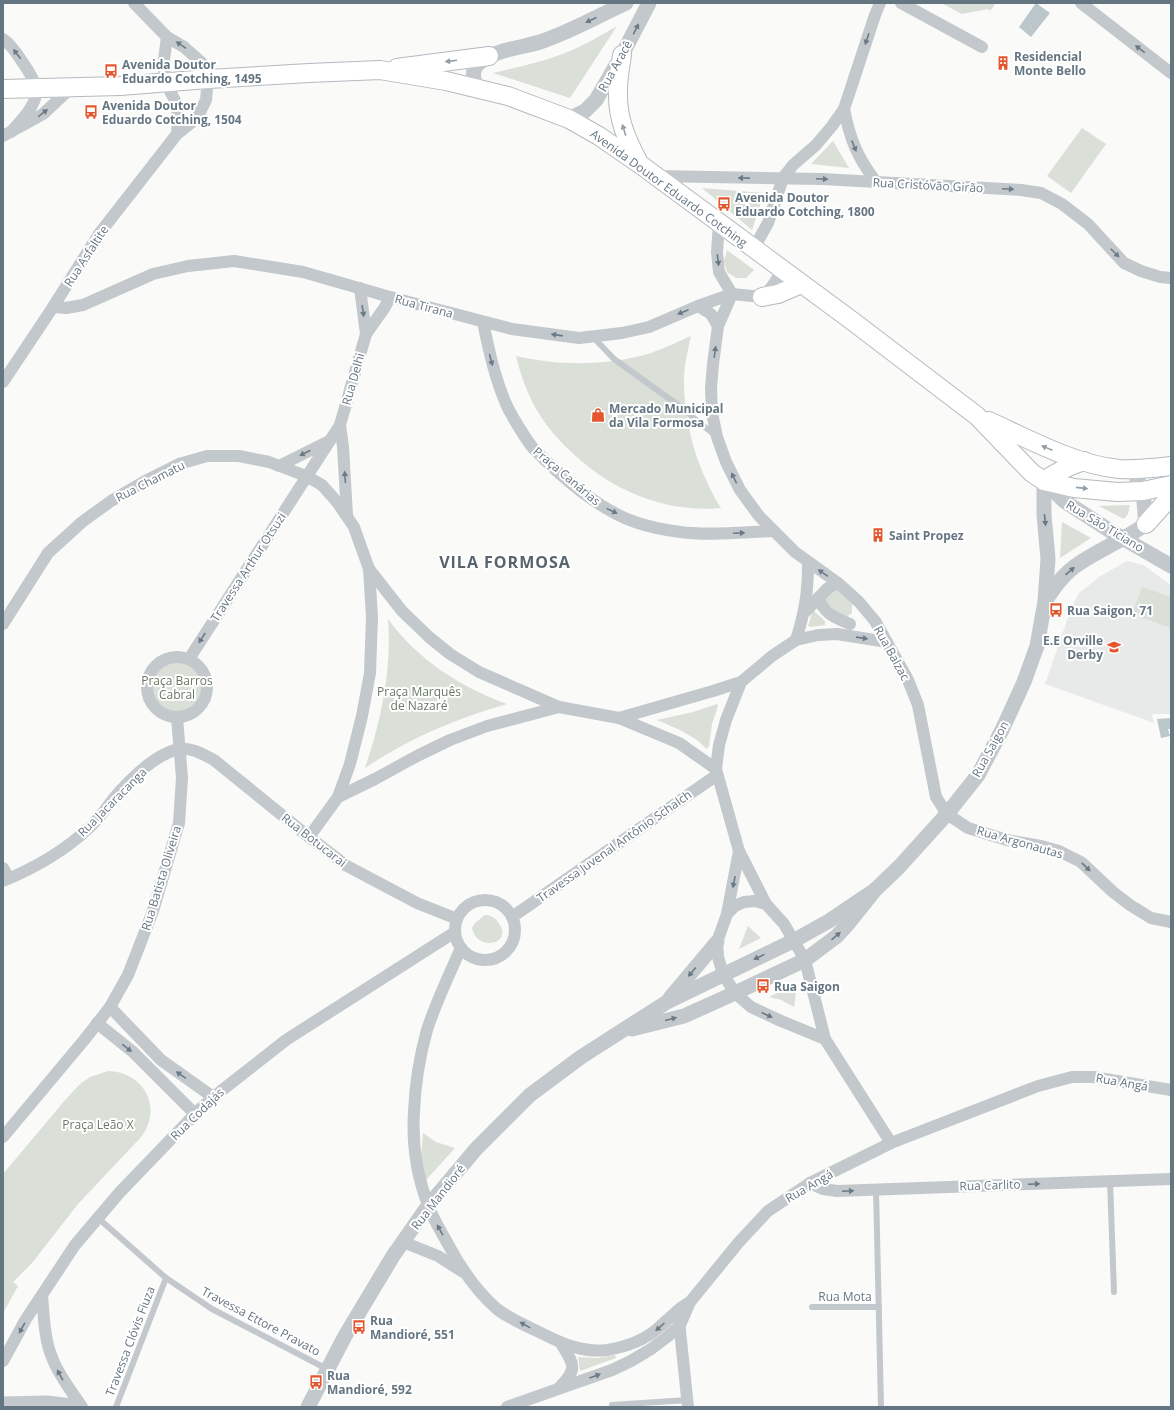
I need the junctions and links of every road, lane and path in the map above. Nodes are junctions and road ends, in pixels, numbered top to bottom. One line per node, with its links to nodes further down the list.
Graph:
1 (134, 3): 7 (street)
2 (626, 3): 10 (street, one-way to 10)
3 (649, 3): 11 (street, Rua Aracê, one-way to 3)
4 (880, 3): 20 (street, one-way to 20)
5 (901, 3): 9 (street)
6 (1081, 3): 13 (street, one-way to 6)
7 (167, 37): 14 (street, one-way to 7); 15 (street)
8 (3, 39): 17 (street, one-way to 8)
9 (982, 47)
10 (489, 56): 12 (main road, one-way to 12); 18 (street)
11 (622, 56): 21 (street, Rua Aracê); 24 (main road, one-way to 11)
12 (380, 70): 14 (main road, Avenida Doutor Eduardo Cotching); 18 (main road, Avenida Doutor Eduardo Cotching)
13 (1171, 74)
14 (208, 79): 15 (main road, Avenida Doutor Eduardo Cotching); 23 (street, Rua Asfaltite)
15 (165, 82): 16 (main road, Avenida Doutor Eduardo Cotching); 23 (street)
16 (72, 87): 17 (main road, Avenida Doutor Eduardo Cotching); 22 (street, one-way to 16)
17 (36, 88): 19 (main road, Avenida Doutor Eduardo Cotching); 22 (street)
18 (477, 88): 21 (main road, Avenida Doutor Eduardo Cotching)
19 (3, 89)
20 (844, 108): 26 (street); 27 (street, one-way to 27)
21 (569, 119): 24 (main road, Avenida Doutor Eduardo Cotching)
22 (7, 134)
23 (176, 134): 37 (street, Rua Asfaltite)
24 (640, 165): 25 (main road, Avenida Doutor Eduardo Cotching)
25 (655, 176): 26 (street, Rua Cristóvão Girão, one-way to 25); 28 (main road, Avenida Doutor Eduardo Cotching)
26 (783, 178): 27 (street, Rua Cristóvão Girão, one-way to 27); 29 (street)
27 (876, 182): 31 (street, Rua Cristóvão Girão, one-way to 31)
28 (720, 223): 29 (main road, Avenida Doutor Eduardo Cotching); 34 (street, one-way to 34)
29 (754, 248): 30 (main road, Avenida Doutor Eduardo Cotching)
30 (781, 269): 32 (main road, Avenida Doutor Eduardo Cotching); 36 (street)
31 (1171, 278)
32 (801, 284): 36 (main road); 44 (main road, Avenida Doutor Eduardo Cotching)
33 (360, 288): 35 (street, Rua Tirana); 37 (street, Rua Tirana); 41 (street, Rua Delhi, one-way to 41)
34 (732, 294): 36 (street, Rua Tirana); 38 (street, Rua Tirana); 40 (street)
35 (390, 297): 39 (street, Rua Tirana); 41 (street, Rua Delhi)
36 (762, 297)
37 (53, 306): 43 (street, Rua Asfaltite)
38 (698, 306): 40 (street); 42 (street, Rua Tirana, one-way to 42)
39 (483, 322): 42 (street, Rua Tirana, one-way to 39); 59 (street, Praça Canárias, one-way to 59)
40 (718, 326): 46 (street, one-way to 40)
41 (366, 334): 45 (street, Rua Delhi)
42 (594, 338): 46 (lane)
43 (3, 382)
44 (977, 416): 48 (main road, Avenida Doutor Eduardo Cotching, one-way to 44); 53 (main road, Avenida Doutor Eduardo Cotching)
45 (340, 425): 47 (street, Rua Delhi); 57 (street, Rua Delhi, one-way to 45)
46 (717, 437): 59 (street, one-way to 46)
47 (330, 440): 49 (street, one-way to 49); 52 (street, Rua Delhi)
48 (1084, 461): 51 (main road, Avenida Doutor Eduardo Cotching); 53 (main road)
49 (279, 466): 52 (street, Rua Chamatu); 69 (street, Rua Chamatu)
50 (1171, 466): 51 (main road, Avenida Doutor Eduardo Cotching)
51 (1134, 470): 55 (street)
52 (306, 476): 57 (street, Rua Chamatu); 74 (street, Travessa Arthur Otsuzi, one-way to 74)
53 (1044, 481): 55 (main road, Avenida Doutor Eduardo Cotching, one-way to 55); 60 (street, Rua São Ticiano); 66 (street, Rua Saigon, one-way to 66)
54 (1171, 485): 55 (main road, Avenida Doutor Eduardo Cotching)
55 (1142, 491): 58 (street)
56 (1171, 492): 58 (main road)
57 (347, 516): 63 (street, Rua Chamatu)
58 (1146, 524): 60 (street, Rua Saigon)
59 (774, 531): 61 (street, Rua Balzac)
60 (1125, 539): 62 (street, Rua São Ticiano); 66 (street, Rua Saigon, one-way to 60)
61 (808, 563): 64 (street, Rua Balzac, one-way to 61); 68 (street)
62 (1171, 566)
63 (370, 569): 76 (street); 81 (street)
64 (838, 583): 65 (street); 67 (street, Rua Balzac)
65 (818, 598): 68 (street); 70 (street)
66 (1045, 601): 82 (street, Rua Saigon)
67 (862, 606): 70 (street); 73 (street, Rua Balzac)
68 (804, 612): 72 (street)
69 (3, 623)
70 (850, 624): 71 (street)
71 (837, 634): 72 (street); 73 (street, one-way to 73)
72 (796, 640): 75 (street)
73 (888, 642): 82 (street, Rua Balzac)
74 (189, 659): 77 (street); 77 (street)
75 (741, 682): 78 (street); 80 (street)
76 (559, 707): 78 (street); 81 (street)
77 (177, 718): 79 (street, Rua Batista Oliveira)
78 (619, 718): 80 (street)
79 (180, 749): 83 (street, Rua Botucarai); 85 (street, Rua Jacaracanga); 100 (street, Rua Batista Oliveira)
80 (716, 772): 84 (street); 89 (street, Travessa Juvenal Antônio Schalch)
81 (338, 797): 83 (street)
82 (947, 814): 86 (street, Rua Saigon); 91 (street, Rua Argonautas, one-way to 91)
83 (309, 837): 90 (street, Rua Botucarai)
84 (739, 851): 87 (street); 88 (street, one-way to 88)
85 (5, 875)
86 (875, 890): 93 (street, Rua Saigon); 96 (street, Rua Saigon, one-way to 86)
87 (766, 904): 88 (street); 93 (street)
88 (727, 914): 94 (street)
89 (512, 917): 90 (street); 95 (street)
90 (457, 919): 92 (street)
91 (1171, 922)
92 (455, 932): 95 (street); 105 (street, Rua Codajás)
93 (795, 940): 96 (street); 97 (street, Rua Saigon, one-way to 97)
94 (717, 942): 97 (street); 99 (street, one-way to 99)
95 (461, 948): 113 (street)
96 (805, 960): 98 (street, Rua Saigon); 103 (street)
97 (723, 974): 98 (street); 99 (street, Rua Mandioré)
98 (735, 993): 102 (street, Rua Mandioré, one-way to 98); 103 (street, one-way to 103)
99 (667, 1002): 102 (street, Rua Mandioré)
100 (110, 1007): 101 (street); 105 (street, one-way to 100)
101 (97, 1023): 106 (street, one-way to 106); 107 (street)
102 (620, 1032): 113 (street, Rua Mandioré)
103 (825, 1039): 108 (street)
104 (1171, 1090): 108 (street, Rua Angá)
105 (213, 1098): 106 (street, Rua Codajás)
106 (195, 1114): 114 (street, Rua Codajás)
107 (3, 1137)
108 (890, 1143): 111 (street, Rua Angá)
109 (1171, 1179): 110 (street, Rua Carlito)
110 (1110, 1181): 112 (street, Rua Carlito, one-way to 110); 118 (lane)
111 (810, 1183): 112 (street, Rua Carlito, one-way to 112); 120 (street, Rua Angá)
112 (876, 1189): 122 (lane)
113 (428, 1206): 115 (street, Rua Mandioré); 116 (street, one-way to 113)
114 (98, 1218): 117 (lane, Travessa Clóvis Fiuza); 119 (street, Rua Codajás)
115 (403, 1242): 116 (street); 127 (street, Rua Mandioré)
116 (464, 1272): 125 (street, one-way to 116)
117 (166, 1278): 127 (lane, Travessa Ettore Pravato); 133 (lane, Travessa Clóvis Fiuza)
118 (1114, 1292)
119 (42, 1296): 126 (street, Rua Codajás, one-way to 126); 132 (street, one-way to 119)
120 (690, 1302): 123 (street); 124 (street, Rua Angá)
121 (812, 1307): 122 (lane, Rua Mota)
122 (879, 1307): 136 (lane)
123 (675, 1312): 124 (street); 125 (street, one-way to 125)
124 (680, 1325): 128 (street, Rua Angá, one-way to 124); 130 (street)
125 (560, 1342): 128 (street)
126 (3, 1361)
127 (328, 1369): 134 (street, Rua Mandioré)
128 (559, 1389): 135 (street, Rua Angá)
129 (3, 1404): 132 (street)
130 (688, 1404): 131 (lane)
131 (612, 1405)
132 (81, 1407)
133 (116, 1407)
134 (308, 1407)
135 (507, 1407)
136 (881, 1407)

